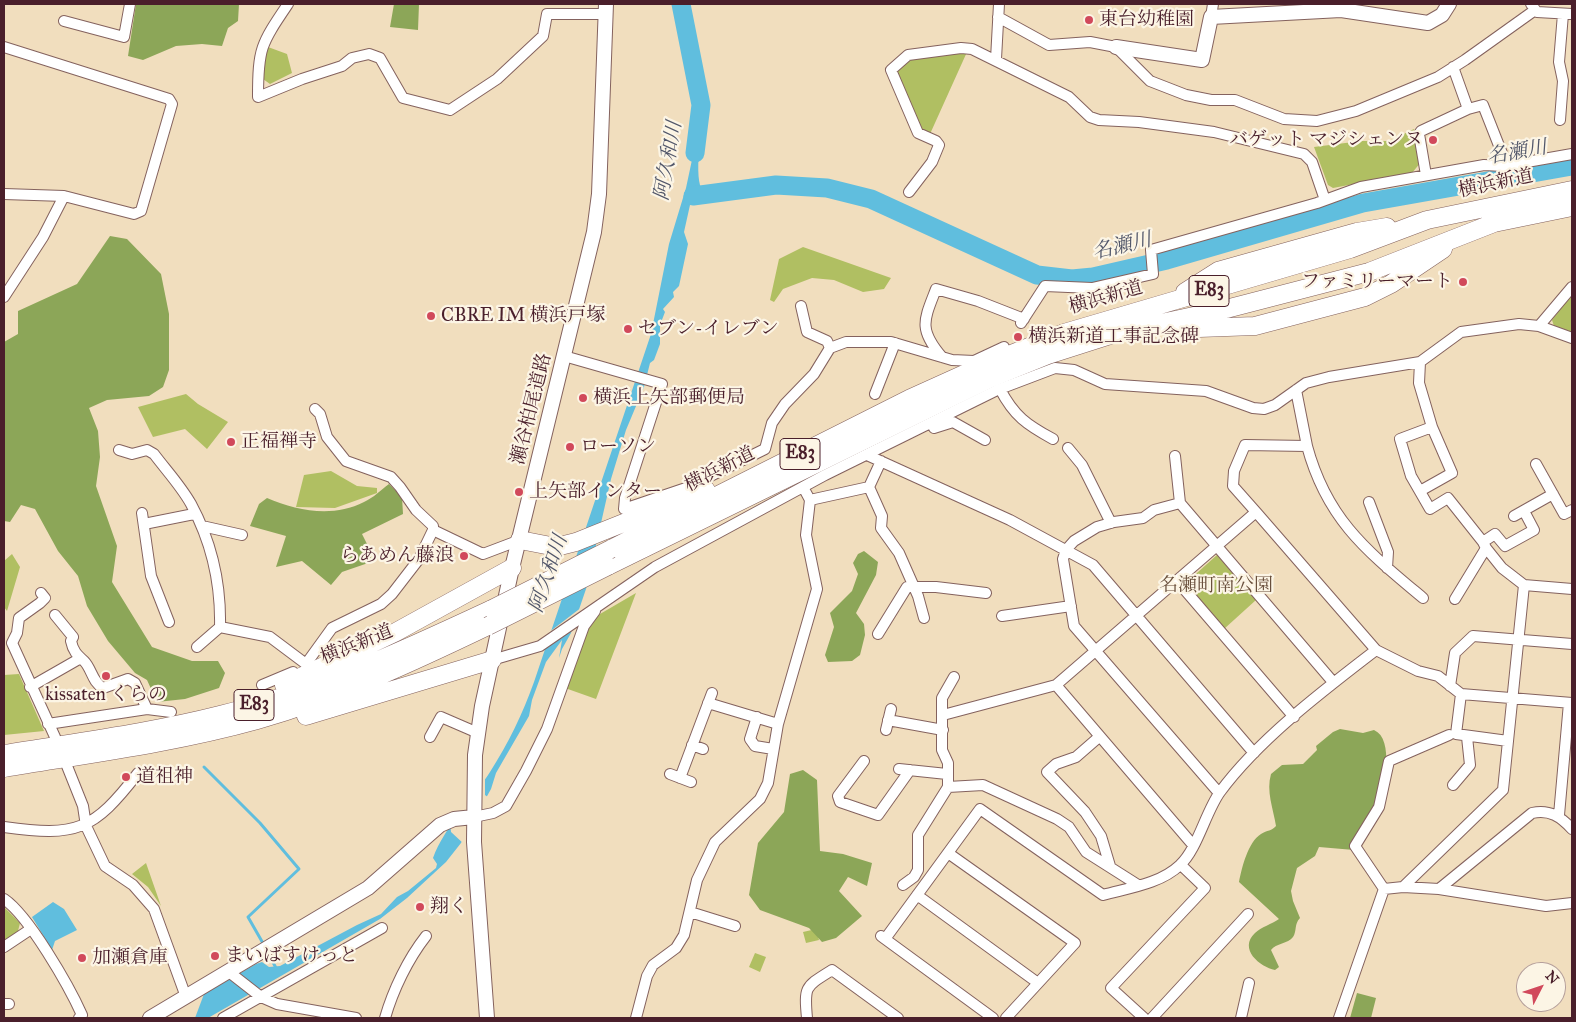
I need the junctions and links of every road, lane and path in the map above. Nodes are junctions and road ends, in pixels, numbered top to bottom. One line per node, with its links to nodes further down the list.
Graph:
1 (130, 4): 11 (street)
2 (288, 4): 6 (street)
3 (999, 4): 10 (street)
4 (1449, 4): 8 (main road)
5 (1533, 7): 9 (street); 15 (street)
6 (550, 9): 7 (street)
7 (606, 9): 37 (main road, 瀬谷柏尾道路)
8 (1212, 10): 13 (main road)
9 (1567, 14): 17 (street)
10 (998, 17): 13 (street); 14 (street)
11 (64, 21)
12 (4, 47): 24 (street)
13 (1116, 47): 15 (street)
14 (996, 59): 22 (street); 25 (street)
15 (1453, 67): 16 (street)
16 (1468, 109): 19 (street); 20 (street)
17 (1560, 120)
18 (1572, 154): 19 (street)
19 (1507, 166): 20 (street)
20 (1426, 175): 25 (street)
21 (1572, 190): 39 (highway, 横浜新道 / E83)
22 (909, 192)
23 (4, 194): 24 (street)
24 (64, 196): 29 (street)
25 (1325, 200): 38 (street)
26 (1572, 207): 27 (highway, 横浜新道 / E83)
27 (1461, 235): 32 (highway, 横浜新道 / E83); 32 (highway)
28 (1572, 287): 31 (street)
29 (4, 297)
30 (801, 306): 36 (street)
31 (1539, 326): 33 (street); 40 (street)
32 (1120, 332): 92 (highway, 横浜新道 / E83, bridge)
33 (1572, 338)
34 (895, 343): 36 (street); 38 (street); 43 (street)
35 (1004, 347): 39 (highway)
36 (830, 348): 37 (street)
37 (564, 356): 73 (main road, 瀬谷柏尾道路)
38 (942, 357): 39 (street)
39 (982, 362): 52 (highway, 横浜新道 / E83)
40 (1420, 362): 42 (street); 45 (street)
41 (1000, 389): 42 (street); 46 (street); 47 (street)
42 (1296, 390): 49 (street)
43 (875, 394)
44 (315, 409): 71 (street)
45 (1432, 427): 59 (street); 59 (street)
46 (912, 432): 48 (street); 53 (street)
47 (1053, 439)
48 (985, 440)
49 (1307, 446): 66 (street); 78 (street)
50 (1068, 448): 69 (street)
51 (119, 450): 67 (street)
52 (803, 452): 73 (highway); 92 (highway, 横浜新道 / E83, bridge)
53 (867, 455): 55 (street); 57 (street)
54 (1175, 456): 63 (street)
55 (881, 462): 58 (street); 76 (street)
56 (1542, 468): 60 (street)
57 (804, 487): 61 (street); 87 (street)
58 (869, 487): 61 (street); 81 (street)
59 (1420, 491): 74 (street)
60 (1553, 494): 64 (street); 65 (street)
61 (810, 500): 123 (street)
62 (1369, 502): 78 (street)
63 (1180, 503): 69 (street); 75 (street)
64 (1572, 510)
65 (1524, 511): 68 (street); 74 (street)
66 (1256, 512): 75 (street); 100 (street)
67 (194, 514): 70 (street); 94 (street)
68 (1514, 516)
69 (1111, 523): 76 (street)
70 (202, 526): 72 (street); 95 (street)
71 (432, 530): 73 (street); 104 (street)
72 (242, 535)
73 (520, 540): 77 (main road, 瀬谷柏尾道路)
74 (1484, 545): 80 (street); 86 (street)
75 (1217, 546): 79 (street); 106 (street)
76 (1066, 550): 88 (street); 91 (street)
77 (512, 568): 103 (main road, 瀬谷柏尾道路); 117 (highway)
78 (1388, 568): 85 (street)
79 (1178, 582): 91 (street); 120 (street)
80 (1524, 585): 82 (street); 97 (street)
81 (912, 587): 84 (street); 93 (street); 96 (street)
82 (1572, 589)
83 (41, 592): 110 (street)
84 (986, 593)
85 (1423, 598)
86 (1455, 599)
87 (598, 606): 103 (street); 149 (street)
88 (1071, 606): 90 (street); 101 (street)
89 (55, 615): 102 (street)
90 (1002, 616)
91 (1138, 617): 101 (street); 135 (street)
92 (490, 618): 117 (highway, 横浜新道 / E83); 121 (highway, 横浜新道 / E83)
93 (924, 618)
94 (169, 622)
95 (220, 627): 99 (street); 104 (street)
96 (878, 634)
97 (1518, 640): 98 (street); 109 (street); 112 (street)
98 (1572, 644)
99 (197, 647)
100 (1376, 650): 106 (street); 109 (street)
101 (1096, 651): 108 (street); 147 (street)
102 (80, 659): 110 (street); 114 (street)
103 (492, 660): 121 (highway); 125 (main road, 瀬谷柏尾道路)
104 (306, 664): 107 (street)
105 (954, 677): 118 (street)
106 (1333, 682): 120 (street)
107 (262, 685)
108 (1056, 686): 118 (street); 129 (street)
109 (1450, 686): 111 (street)
110 (30, 687): 122 (street)
111 (1461, 694): 112 (street); 126 (street)
112 (1512, 698): 113 (street); 131 (street)
113 (1570, 703): 148 (street)
114 (147, 709): 116 (street); 122 (street)
115 (891, 710): 124 (street)
116 (171, 712)
117 (220, 715): 136 (highway, 横浜新道 / E83)
118 (943, 716): 124 (street)
119 (757, 717): 123 (street); 132 (street); 133 (street)
120 (1294, 717): 135 (street)
121 (258, 719): 138 (highway, 横浜新道 / E83)
122 (48, 724): 127 (street)
123 (778, 724): 133 (street)
124 (943, 730): 142 (street)
125 (478, 733): 128 (street); 149 (main road, 瀬谷柏尾道路)
126 (1453, 735): 130 (street); 160 (street)
127 (55, 737)
128 (430, 737)
129 (1099, 737): 153 (street); 156 (street)
130 (1467, 738): 131 (street); 145 (street)
131 (1508, 741): 159 (street)
132 (692, 745): 134 (street); 143 (street)
133 (773, 749): 165 (street)
134 (703, 750)
135 (1254, 753): 147 (street)
136 (4, 754)
137 (67, 766): 150 (street)
138 (4, 768)
139 (863, 768): 142 (street)
140 (138, 773): 150 (street)
141 (670, 774): 143 (street)
142 (947, 774): 146 (street)
143 (680, 778): 144 (street)
144 (691, 782)
145 (1453, 785)
146 (948, 787): 156 (street); 157 (street)
147 (1219, 793): 153 (street)
148 (1558, 815): 152 (street); 161 (street)
149 (474, 817): 172 (main road); 182 (main road, 瀬谷柏尾道路)
150 (86, 826): 151 (street); 176 (street)
151 (4, 828)
152 (1572, 829)
153 (1193, 845): 155 (street)
154 (948, 852): 158 (street); 162 (street); 173 (street)
155 (1181, 865): 158 (street); 188 (street)
156 (1110, 866): 158 (street)
157 (903, 885)
158 (1138, 885)
159 (1403, 887): 160 (street); 161 (street)
160 (1384, 889): 191 (street)
161 (1439, 889): 164 (street)
162 (917, 895): 173 (street); 186 (street)
163 (4, 899): 169 (street)
164 (1572, 903)
165 (690, 912): 167 (street); 183 (street)
166 (1248, 914): 189 (street)
167 (735, 926)
168 (382, 928): 175 (street)
169 (31, 929): 171 (street); 177 (street)
170 (426, 936): 181 (street)
171 (4, 947)
172 (231, 973): 175 (street); 176 (main road)
173 (1038, 983): 187 (street)
174 (1249, 984): 190 (street)
175 (260, 996): 179 (street); 180 (street)
176 (186, 997): 178 (main road)
177 (79, 1018)
178 (150, 1018)
179 (223, 1018)
180 (356, 1018)
181 (386, 1018)
182 (487, 1018)
183 (636, 1018)
184 (807, 1018): 185 (street)
185 (898, 1018)
186 (993, 1018)
187 (1006, 1018)
188 (1144, 1018)
189 (1152, 1018)
190 (1241, 1018)
191 (1339, 1018)

